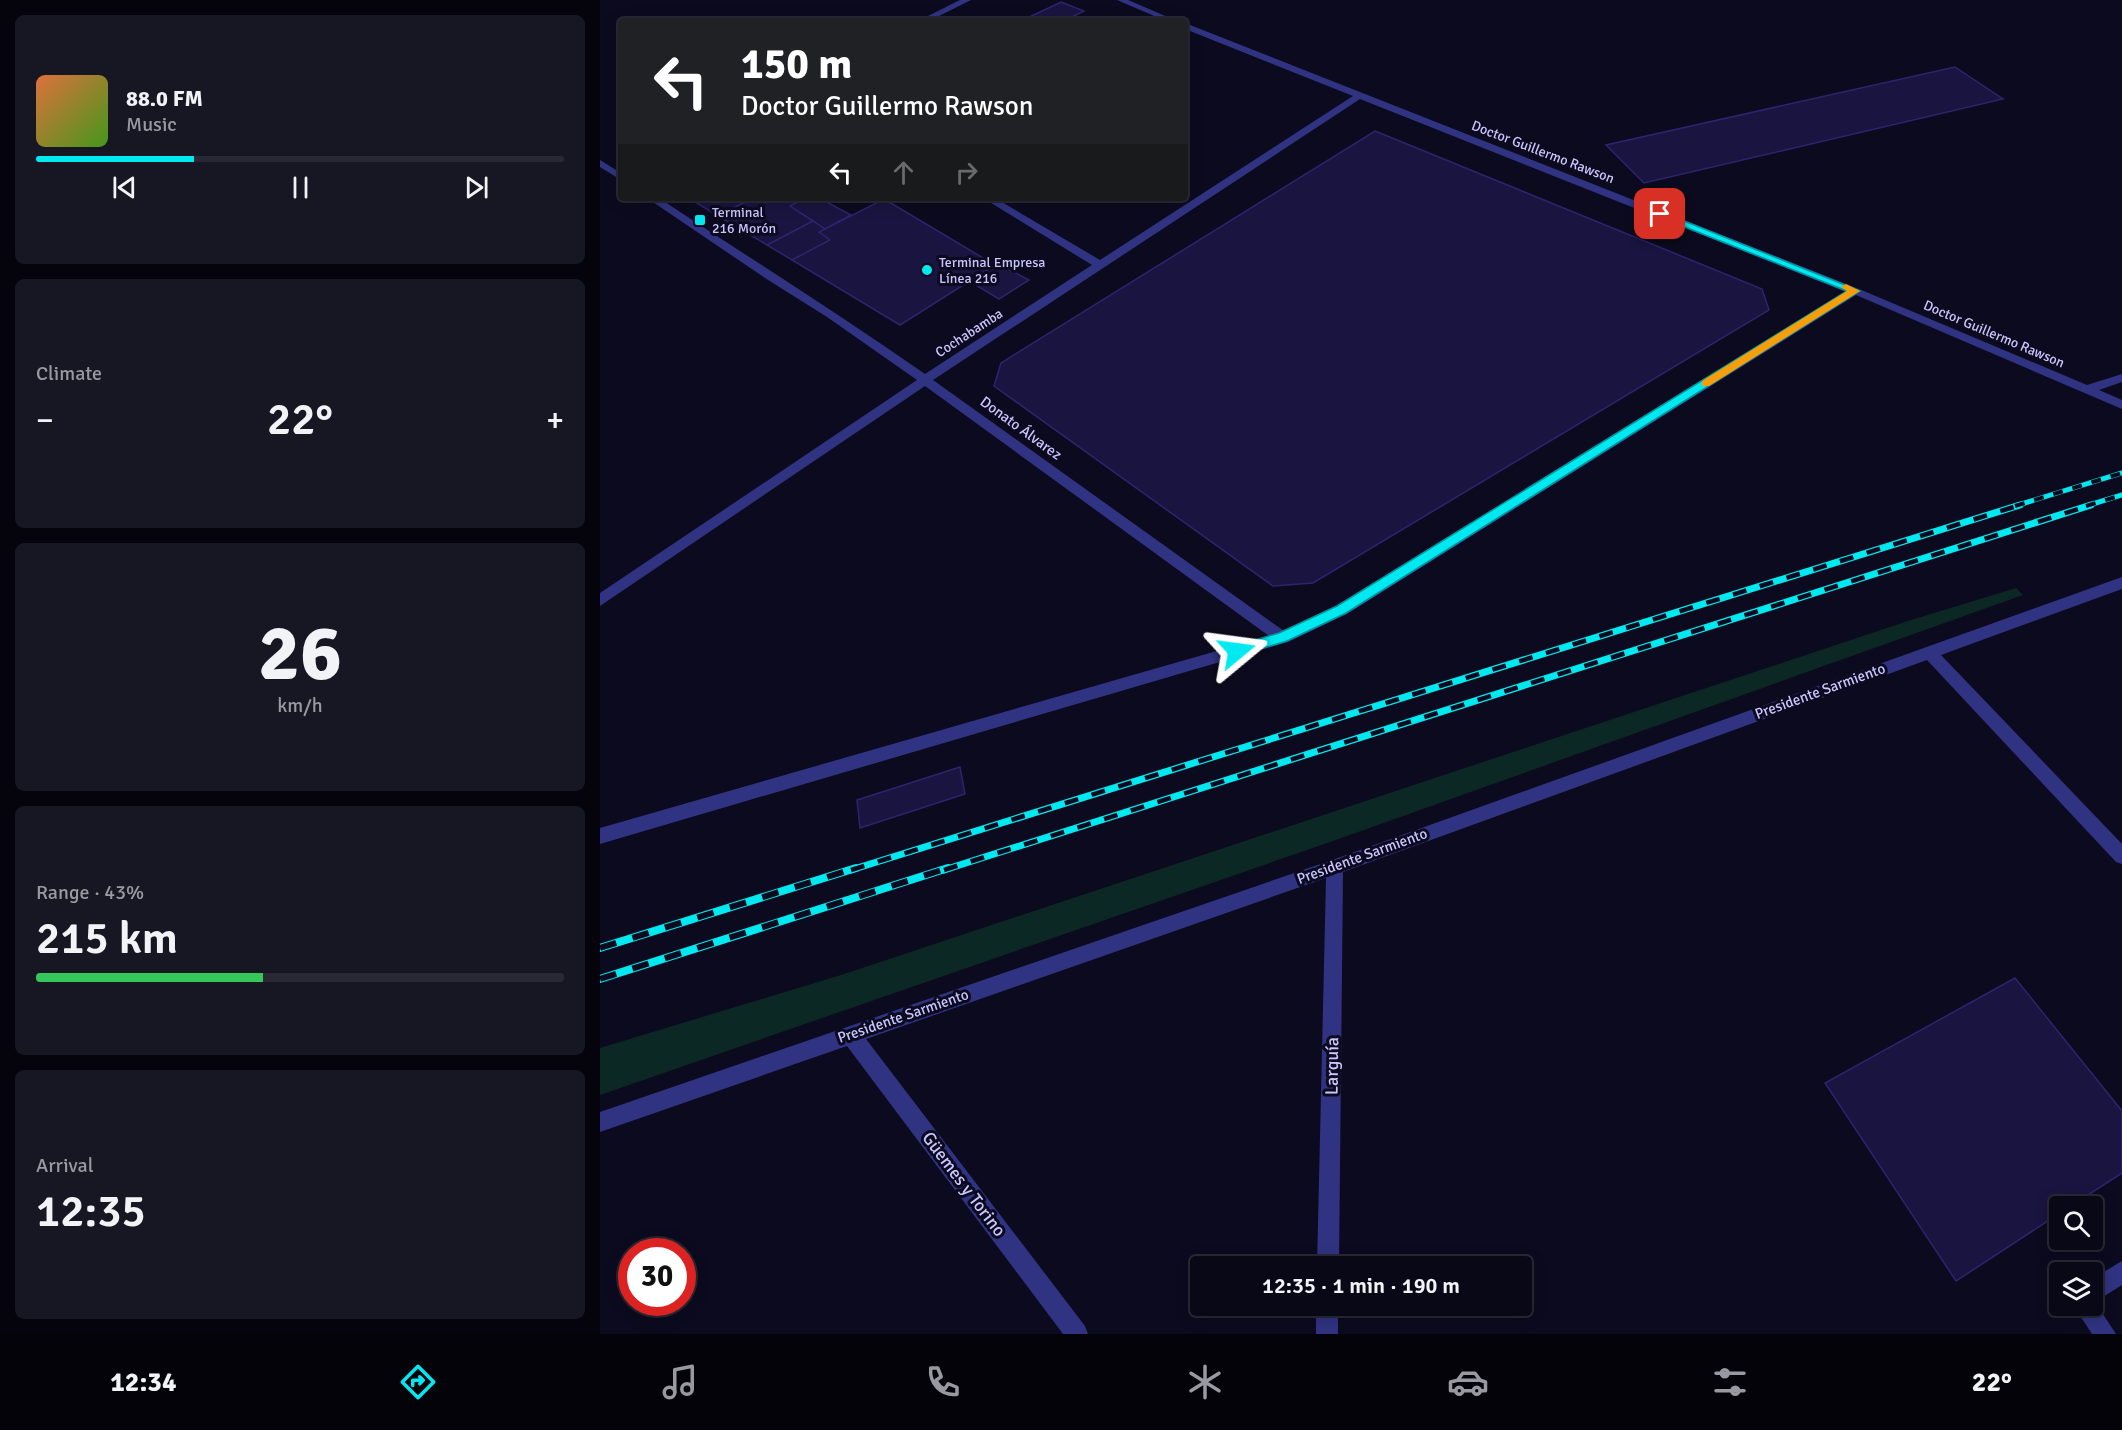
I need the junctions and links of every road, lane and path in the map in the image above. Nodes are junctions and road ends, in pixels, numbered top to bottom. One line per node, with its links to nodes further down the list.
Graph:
1 (967, 0): 3 (street)
2 (1121, 0): 4 (street)
3 (928, 18)
4 (1166, 18)
5 (1188, 28): 6 (street, Doctor Guillermo Rawson)
6 (1358, 96): 12 (street, Cochabamba); 13 (street, Doctor Guillermo Rawson)
7 (618, 164): 8 (street)
8 (603, 168): 9 (street)
9 (618, 176)
10 (656, 201): 15 (street, Donato Álvarez)
11 (993, 201): 12 (street)
12 (1100, 265): 15 (street, Cochabamba)
13 (1855, 291): 16 (street, Doctor Guillermo Rawson); 20 (street)
14 (2122, 378): 16 (street)
15 (925, 380): 19 (street, Cochabamba); 20 (street, Donato Álvarez)
16 (2087, 390): 17 (street, Doctor Guillermo Rawson)
17 (2122, 405)
18 (2122, 583): 21 (street, Presidente Sarmiento)
19 (600, 600)
20 (1283, 638): 22 (street)
21 (1929, 652): 23 (street); 24 (street, Presidente Sarmiento)
22 (600, 836)
23 (2122, 856)
24 (1335, 867): 25 (street, Presidente Sarmiento); 27 (street, Larguía)
25 (850, 1034): 26 (street, Presidente Sarmiento); 32 (street, Güemes y Torino)
26 (600, 1122)
27 (1328, 1256)
28 (2122, 1272): 29 (street)
29 (2103, 1285)
30 (1327, 1316): 33 (street)
31 (2092, 1316): 34 (street)
32 (1077, 1334)
33 (1327, 1334)
34 (2105, 1334)

